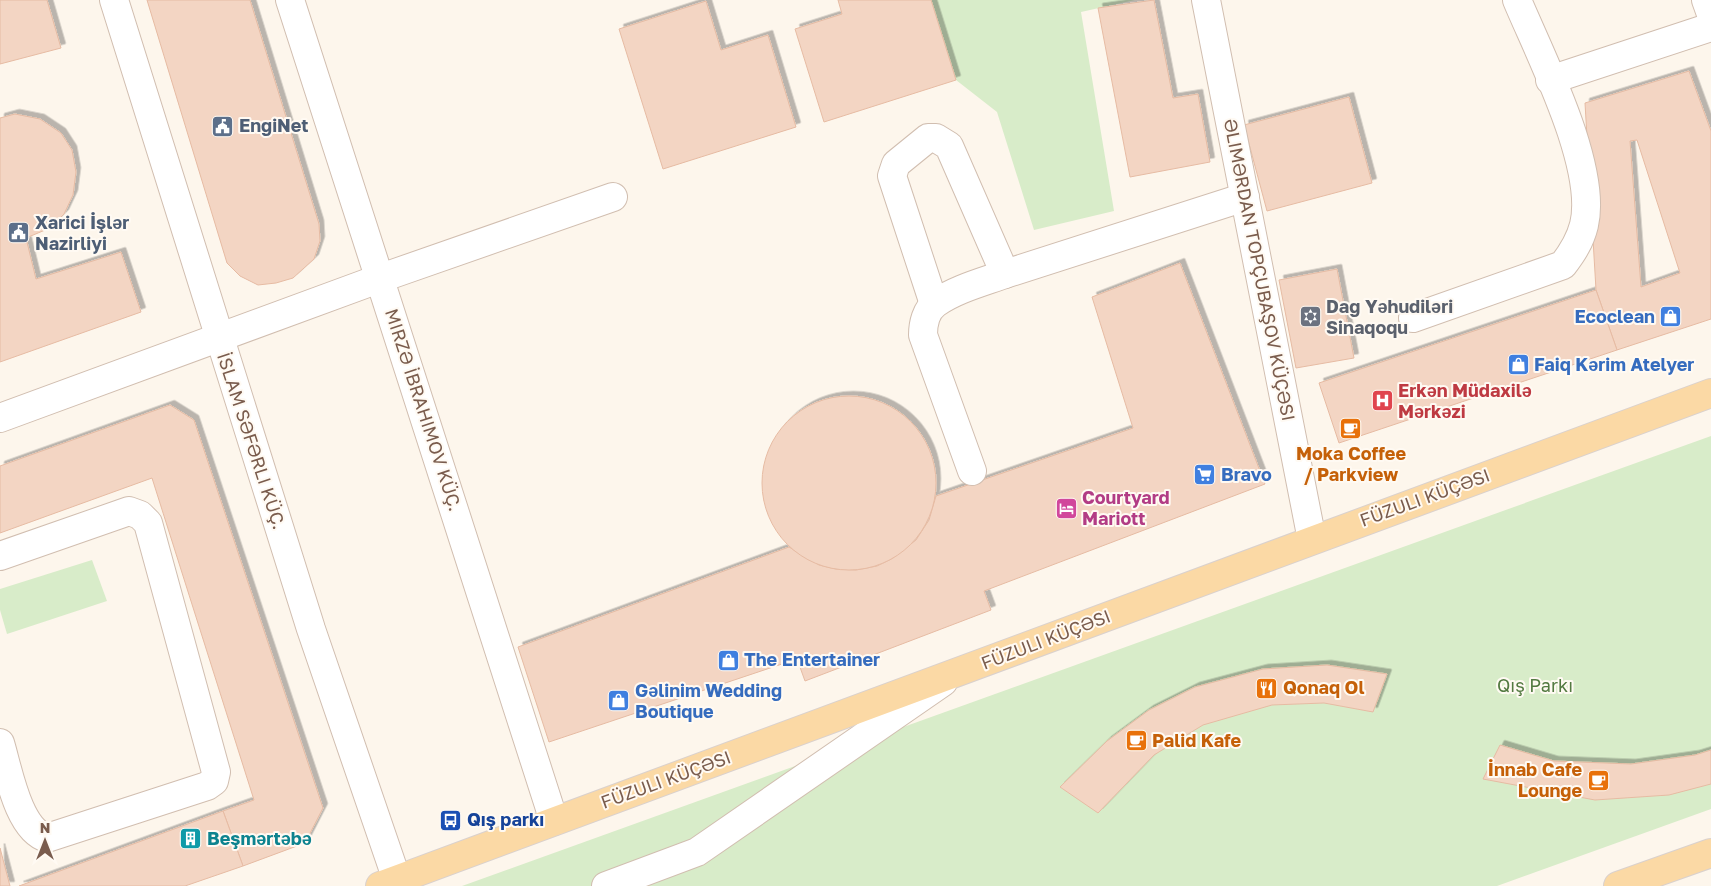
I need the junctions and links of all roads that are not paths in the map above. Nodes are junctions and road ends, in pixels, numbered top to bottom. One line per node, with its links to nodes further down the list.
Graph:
1 (114, 0): 15 (street, İSLAM SƏFƏRLI KÜÇ.)
2 (290, 0): 12 (street, MIRZƏ İBRAHIMOV KÜÇ.)
3 (1517, 0): 8 (street)
4 (1706, 0): 6 (street)
5 (1211, 1): 10 (street, ƏLIMƏRDAN TOPÇUBAŞOV KÜÇƏSI)
6 (1711, 14)
7 (1711, 27): 8 (street)
8 (1550, 80): 14 (street)
9 (613, 197): 12 (street)
10 (1245, 197): 11 (street); 19 (street, ƏLIMƏRDAN TOPÇUBAŞOV KÜÇƏSI)
11 (1005, 274): 13 (street); 13 (street)
12 (380, 278): 15 (street); 24 (street, MIRZƏ İBRAHIMOV KÜÇ.)
13 (934, 304): 18 (street)
14 (1413, 318)
15 (218, 337): 17 (street); 26 (street, İSLAM SƏFƏRLI KÜÇ.)
16 (1711, 393): 19 (main road, FÜZULI KÜÇƏSI)
17 (0, 418)
18 (972, 471)
19 (1312, 540): 21 (main road, FÜZULI KÜÇƏSI)
20 (0, 556): 23 (street)
21 (952, 675): 24 (main road, FÜZULI KÜÇƏSI); 27 (street)
22 (0, 743): 23 (street)
23 (9, 807)
24 (554, 821): 26 (main road, FÜZULI KÜÇƏSI)
25 (1711, 853): 28 (main road)
26 (388, 883)
27 (606, 886)
28 (1618, 886)

